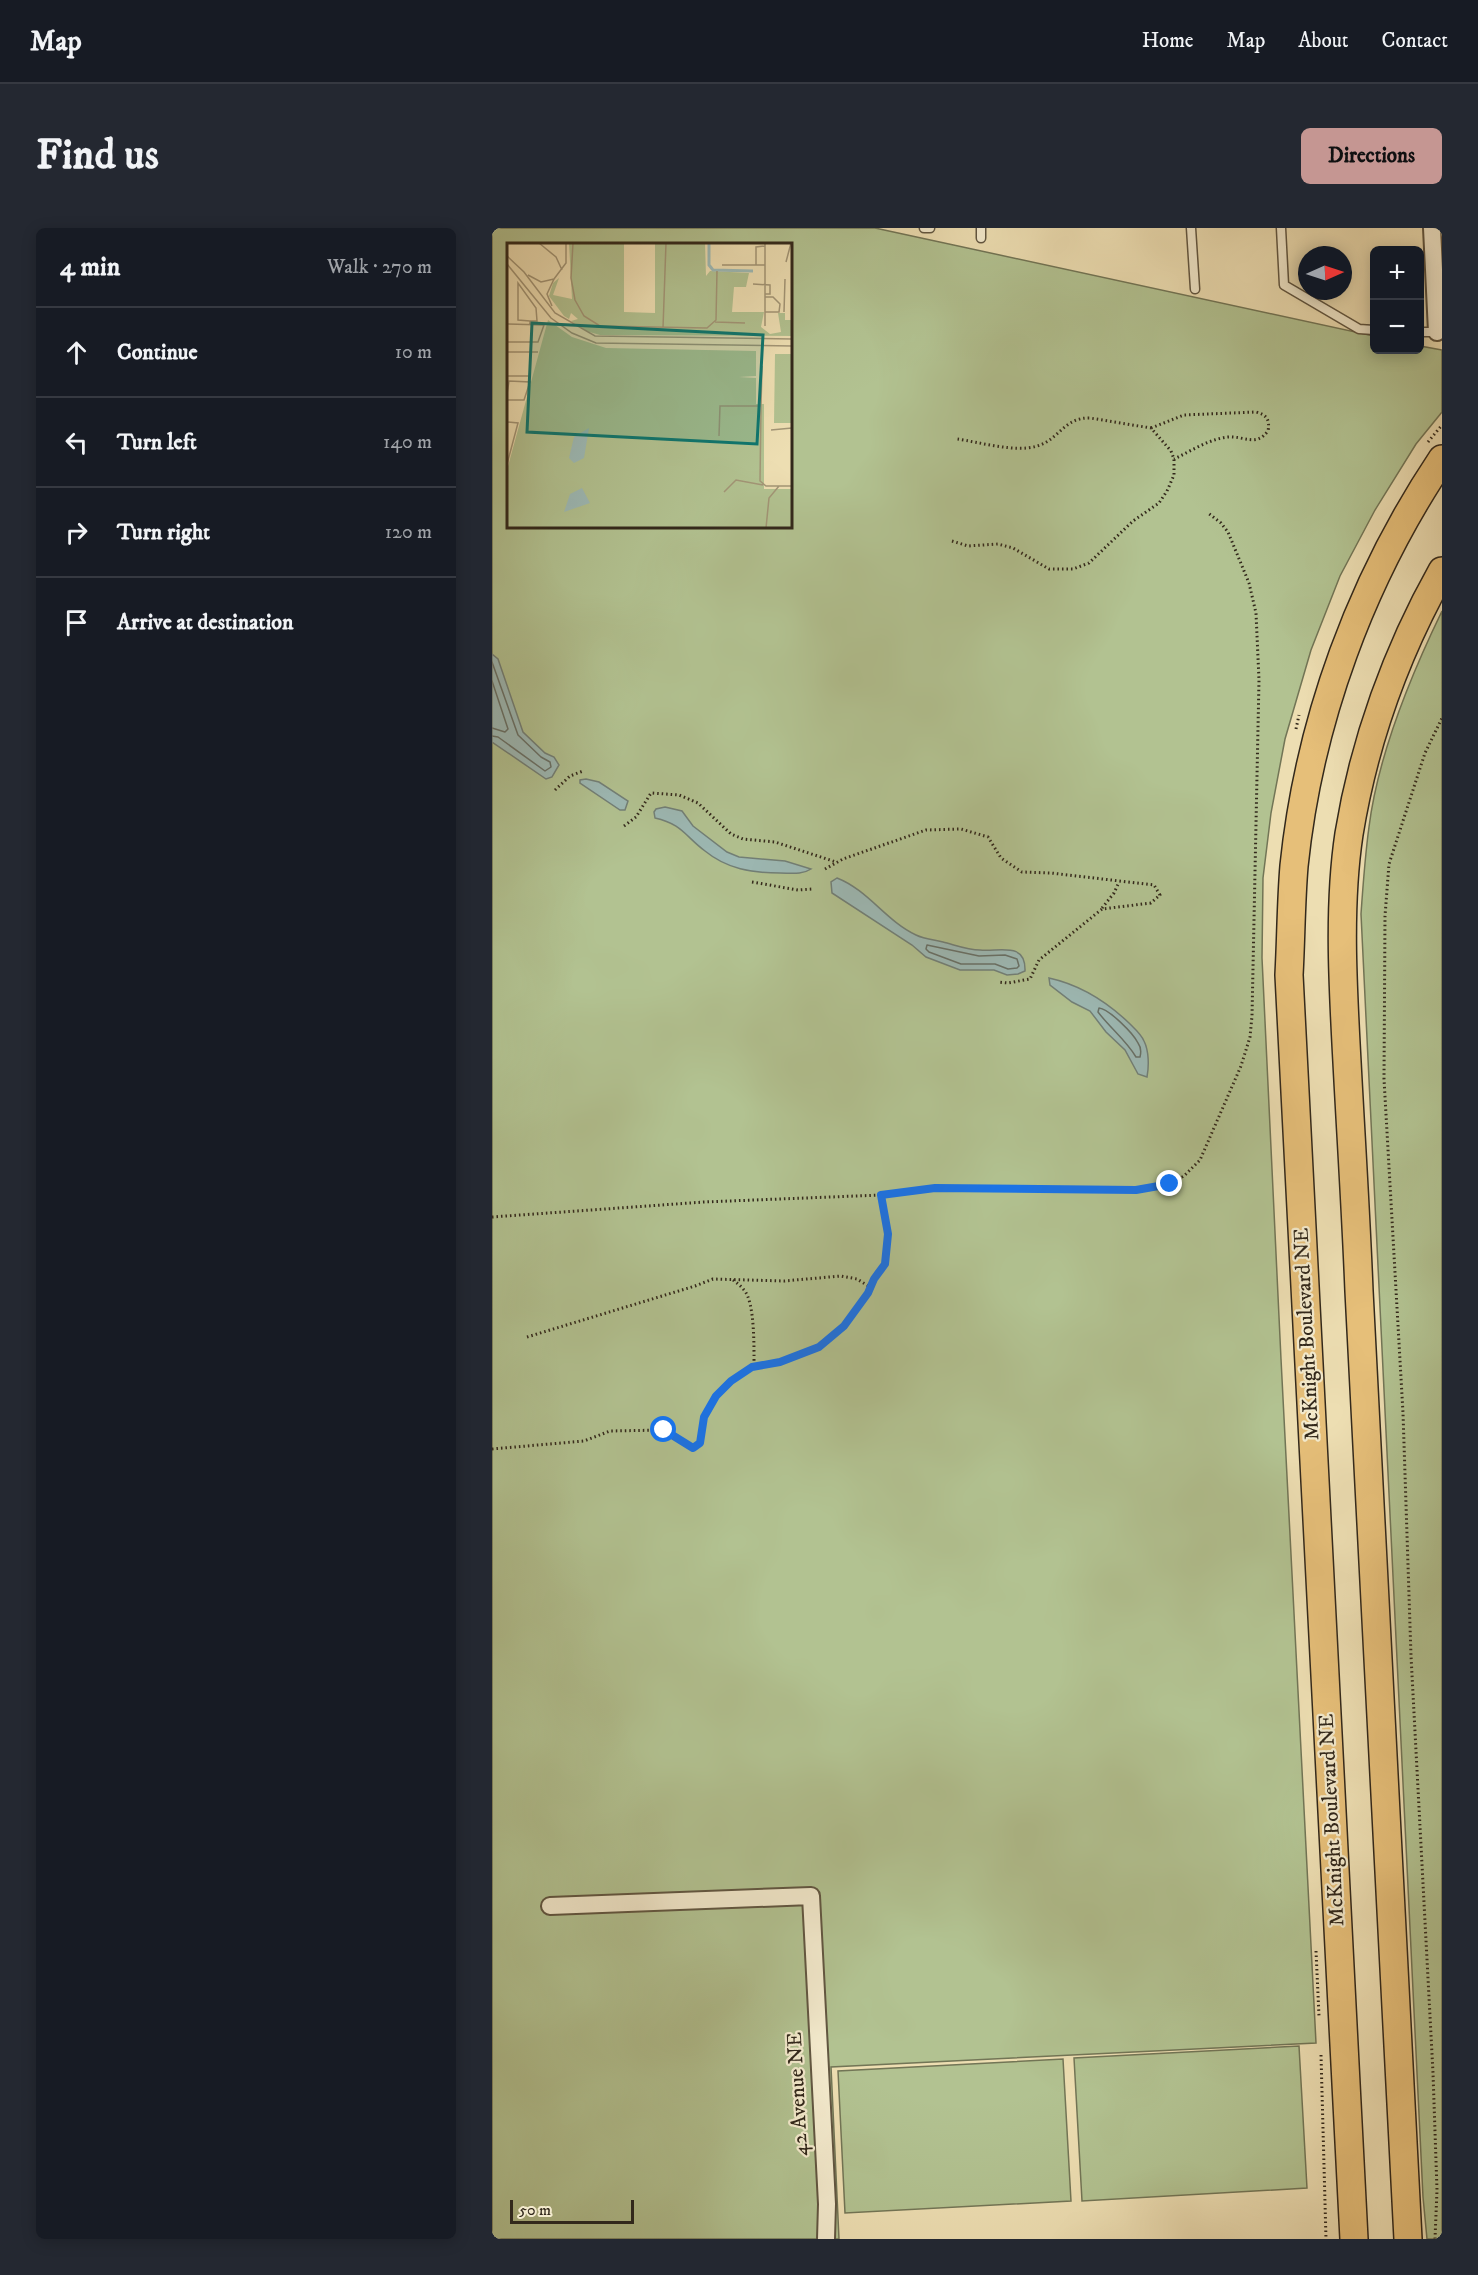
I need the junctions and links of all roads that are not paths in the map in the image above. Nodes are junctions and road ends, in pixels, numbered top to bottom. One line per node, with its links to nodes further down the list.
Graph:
1 (924, 228): 2 (lane)
2 (930, 228)
3 (981, 228): 7 (lane)
4 (1191, 228): 8 (lane)
5 (1281, 228): 9 (lane)
6 (1432, 228): 11 (street)
7 (981, 238)
8 (1195, 289)
9 (1370, 330)
10 (1424, 332): 11 (lane)
11 (1437, 332)
12 (1442, 459): 16 (main road, McKnight Boulevard NE)
13 (1442, 571): 17 (main road)
14 (550, 1906): 15 (street, 42 Avenue NE)
15 (826, 2239)
16 (1354, 2239)
17 (1408, 2239)

